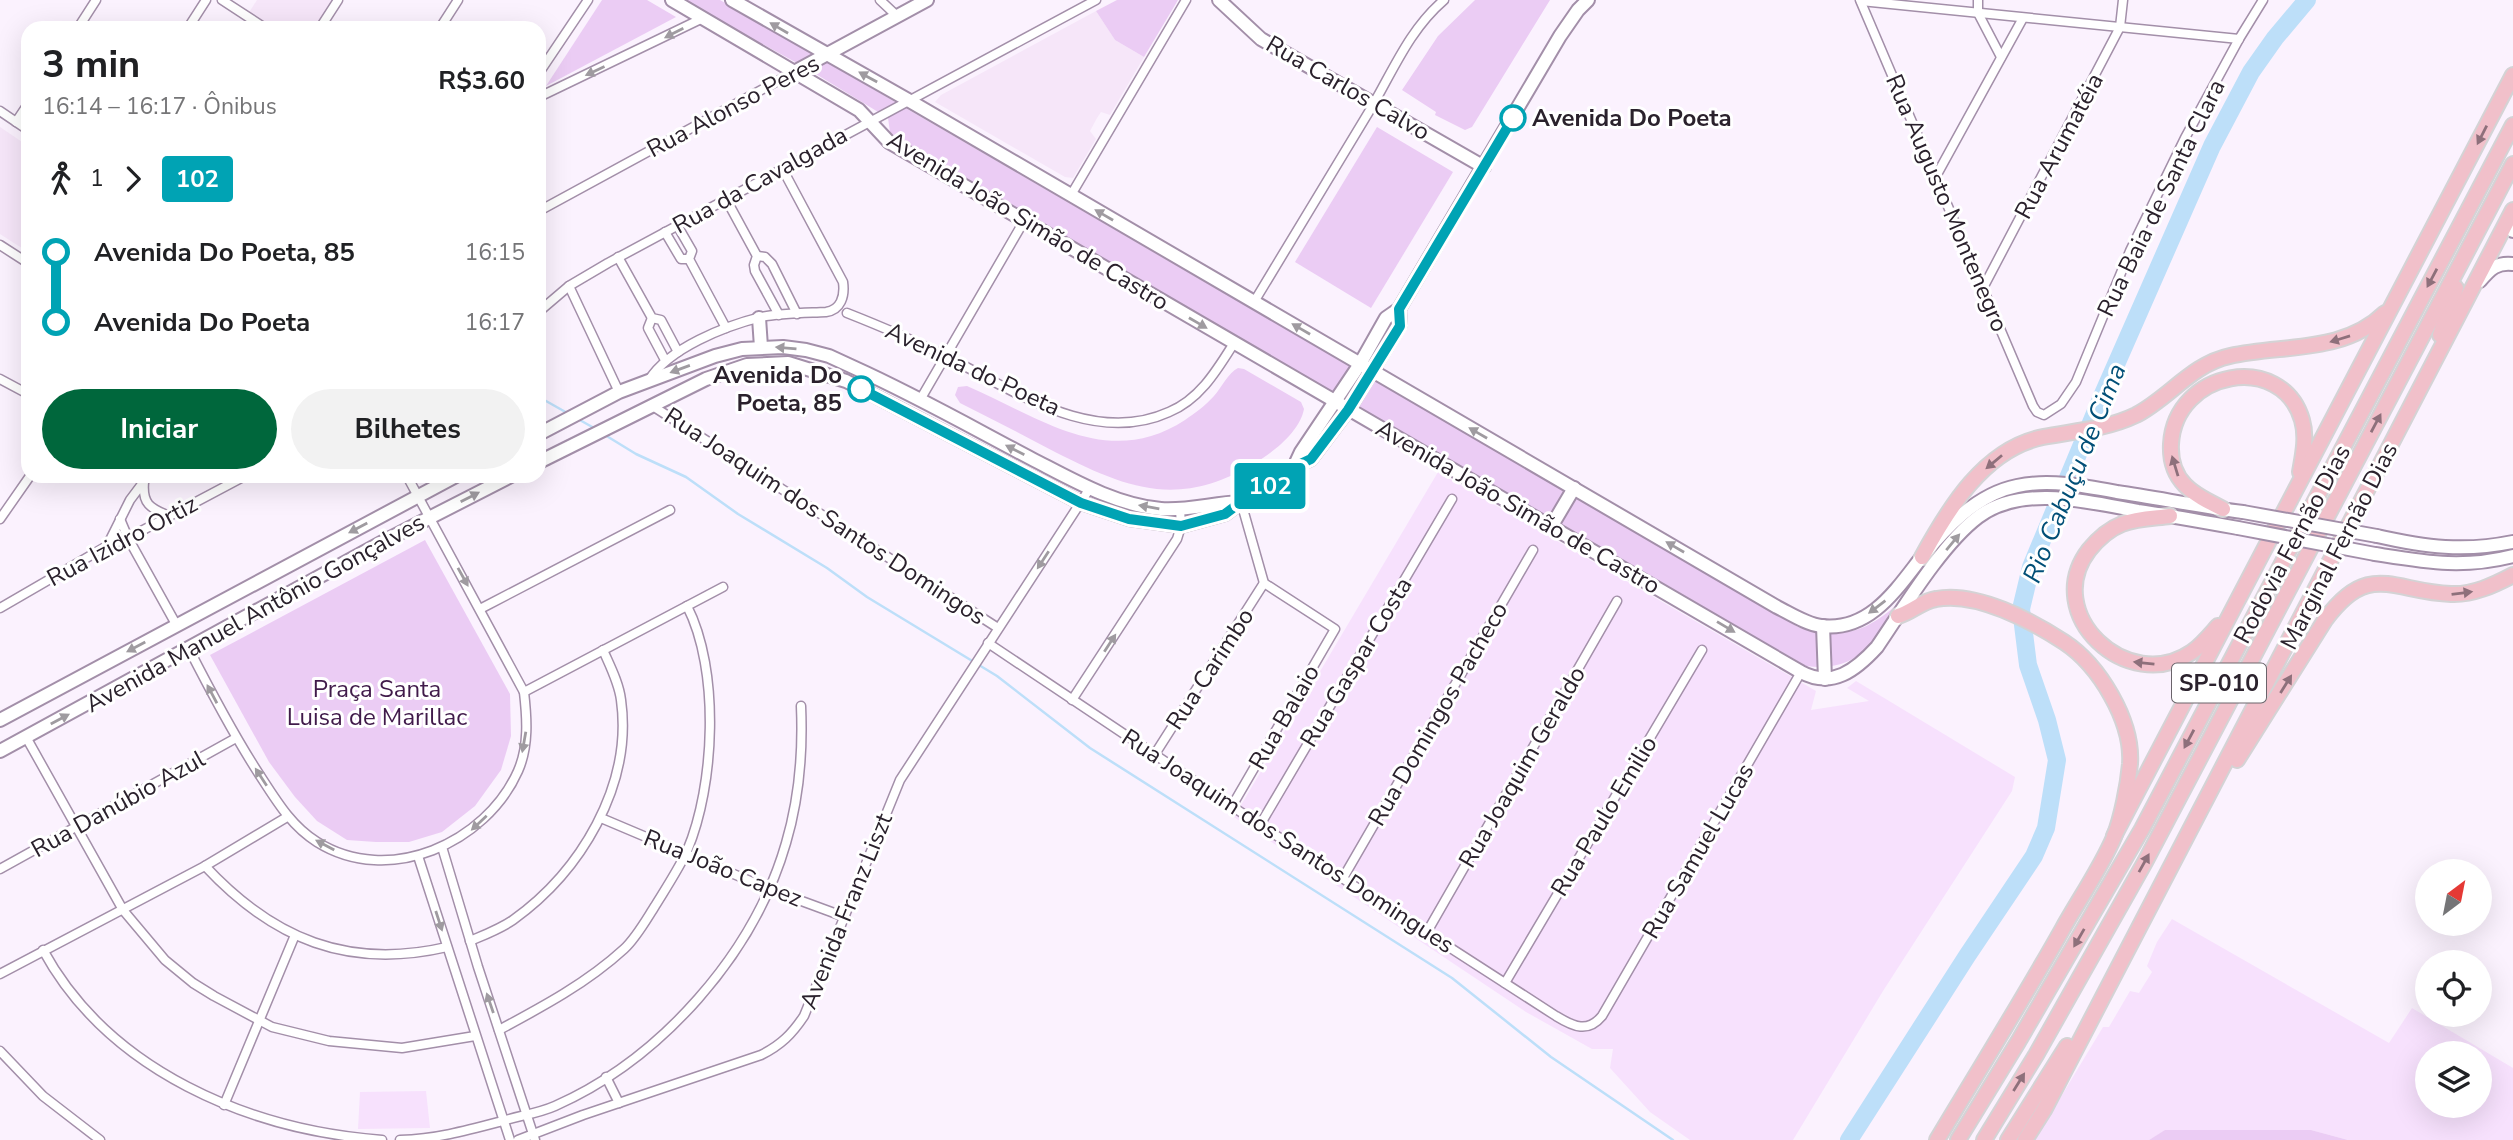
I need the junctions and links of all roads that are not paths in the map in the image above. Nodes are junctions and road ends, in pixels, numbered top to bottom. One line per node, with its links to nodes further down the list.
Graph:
1 (96, 0): 24 (street)
2 (206, 0): 25 (street)
3 (222, 0): 26 (street)
4 (338, 0): 27 (street)
5 (458, 0): 28 (street)
6 (588, 0): 33 (street)
7 (672, 0): 22 (main road, Avenida João Simão de Castro)
8 (732, 0): 31 (main road, Avenida João Simão de Castro, one-way to 8)
9 (880, 0): 21 (street)
10 (928, 0): 21 (main road, Rua Alonso Peres)
11 (1096, 0): 37 (street, Rua da Cavalgada)
12 (1186, 0): 49 (street)
13 (1219, 0): 38 (main road, Rua Carlos Calvo)
14 (1444, 0): 38 (street)
15 (1588, 0): 46 (main road, Avenida do Poeta)
16 (1861, 0): 20 (street); 48 (street, Rua Augusto Montenegro)
17 (1978, 0): 20 (street)
18 (2123, 0): 29 (street, Rua Arumatéia)
19 (2263, 0): 30 (street, Rua Baia de Santa Clara)
20 (1978, 13): 23 (street); 32 (street)
21 (897, 16): 31 (main road, Rua Alonso Peres)
22 (703, 18): 34 (main road, Avenida João Simão de Castro); 36 (street, one-way to 36)
23 (2023, 18): 29 (street); 32 (street)
24 (82, 21)
25 (192, 21)
26 (254, 21)
27 (324, 21)
28 (444, 21)
29 (2120, 27): 30 (street); 66 (street, Rua Arumatéia)
30 (2239, 39): 93 (street, Rua Baia de Santa Clara)
31 (827, 55): 34 (main road, Rua Alonso Peres); 37 (main road, Avenida João Simão de Castro, one-way to 31)
32 (2001, 57): 48 (street)
33 (546, 63)
34 (796, 71): 41 (main road, Avenida João Simão de Castro); 51 (street, Rua Alonso Peres)
35 (2513, 75): 69 (highway, SP-010, one-way to 69)
36 (546, 92)
37 (908, 100): 41 (street, Rua da Cavalgada); 49 (main road, Avenida João Simão de Castro)
38 (1373, 104): 46 (main road, Rua Carlos Calvo); 68 (street)
39 (0, 111): 42 (street)
40 (21, 114): 42 (street)
41 (869, 121): 47 (street, Rua da Cavalgada); 53 (main road, Avenida João Simão de Castro)
42 (16, 122): 43 (street)
43 (21, 125)
44 (2513, 125): 195 (highway, Rodovia Fernão Dias / SP-010, one-way to 195)
45 (2513, 164): 58 (highway, Rodovia Fernão Dias / SP-010)
46 (1484, 167): 71 (main road, Avenida do Poeta)
47 (782, 168): 50 (street, Rua da Cavalgada); 73 (street, Avenida do Poeta)
48 (1935, 178): 66 (street, Rua Augusto Montenegro)
49 (1070, 195): 68 (main road, Avenida João Simão de Castro, one-way to 49)
50 (726, 199): 54 (street, Rua da Cavalgada); 60 (street)
51 (546, 207)
52 (2513, 210): 67 (highway, Marginal Fernão Dias / SP-010)
53 (1024, 221): 78 (main road, Avenida João Simão de Castro, one-way to 78); 81 (street)
54 (677, 225): 57 (street, Rua da Cavalgada); 63 (street)
55 (2513, 225): 56 (main road)
56 (2513, 231)
57 (665, 232): 61 (street, Rua da Cavalgada); 63 (street)
58 (2472, 244): 84 (highway); 196 (highway, Rodovia Fernão Dias / SP-010, one-way to 58)
59 (0, 245): 62 (street)
60 (757, 256): 73 (street); 74 (street)
61 (618, 257): 65 (street, Rua da Cavalgada); 75 (street)
62 (21, 258)
63 (689, 259): 77 (street)
64 (2513, 264): 67 (main road)
65 (569, 286): 70 (street, Rua da Cavalgada); 89 (street)
66 (1983, 288): 93 (street, Rua Augusto Montenegro)
67 (2467, 299): 84 (highway, Marginal Fernão Dias / SP-010)
68 (1254, 302): 83 (main road, Avenida João Simão de Castro, one-way to 68)
69 (2395, 302): 107 (highway, SP-010); 127 (highway, one-way to 127)
70 (546, 306)
71 (1399, 309): 83 (main road, Avenida do Poeta); 85 (main road, Avenida do Poeta)
72 (847, 313): 81 (street, Avenida do Poeta)
73 (797, 314): 74 (street, Avenida do Poeta)
74 (779, 315): 76 (street, Avenida do Poeta)
75 (652, 318): 80 (street); 82 (street)
76 (759, 318): 77 (street, Avenida do Poeta); 79 (main road)
77 (726, 328): 80 (street, Avenida do Poeta)
78 (1234, 343): 81 (street, Avenida do Poeta); 91 (main road, Avenida João Simão de Castro)
79 (761, 346): 87 (main road, Avenida do Poeta, one-way to 87); 90 (main road, Avenida do Poeta, one-way to 79)
80 (678, 352): 82 (street, Avenida do Poeta)
81 (944, 356): 90 (street)
82 (665, 360): 87 (street, Avenida do Poeta)
83 (1360, 363): 85 (main road, Avenida João Simão de Castro); 91 (main road, Avenida do Poeta)
84 (2429, 370): 154 (highway, Marginal Fernão Dias / SP-010)
85 (1373, 371): 94 (main road, Avenida do Poeta); 106 (main road, Avenida João Simão de Castro, one-way to 85)
86 (0, 379): 88 (street)
87 (649, 380): 89 (main road, Avenida do Poeta)
88 (21, 390)
89 (619, 392): 95 (main road)
90 (920, 400): 105 (main road, Avenida do Poeta, one-way to 90)
91 (1335, 402): 94 (main road, Avenida João Simão de Castro); 97 (main road, Avenida do Poeta)
92 (651, 405): 96 (main road); 111 (main road, Avenida do Poeta); 139 (street, Rua Joaquim dos Santos Domingos)
93 (2033, 406)
94 (1348, 410): 97 (main road, Avenida do Poeta); 121 (main road, Avenida João Simão de Castro)
95 (546, 430)
96 (546, 458)
97 (1294, 467): 110 (main road, Avenida do Poeta)
98 (27, 483): 118 (street)
99 (143, 483): 119 (street)
100 (145, 483): 115 (street)
101 (232, 483): 115 (street, Rua Izidro Ortiz)
102 (411, 483): 108 (street)
103 (443, 483): 108 (main road, Avenida Manuel Antônio Gonçalves)
104 (497, 483): 117 (main road, Avenida Manuel Antônio Gonçalves, one-way to 104)
105 (1090, 488): 111 (street, Avenida Franz Liszt); 112 (main road, Avenida do Poeta, one-way to 105)
106 (1574, 488): 121 (main road); 138 (main road, Avenida João Simão de Castro, one-way to 106)
107 (2295, 492): 113 (highway, one-way to 107); 132 (highway, SP-010)
108 (418, 496): 117 (street); 137 (main road, Avenida Manuel Antônio Gonçalves, one-way to 137)
109 (1452, 499): 158 (street, Rua Gaspar Costa)
110 (1241, 502): 112 (main road, Avenida do Poeta); 120 (main road, Avenida do Poeta); 129 (street)
111 (1081, 503): 120 (main road, Avenida do Poeta); 139 (street, Avenida Franz Liszt, one-way to 139)
112 (1180, 509): 120 (street)
113 (2223, 509): 123 (main road, Avenida João Simão de Castro, bridge); 127 (main road, Avenida João Simão de Castro)
114 (670, 510): 135 (street)
115 (169, 516): 122 (street, Rua Izidro Ortiz)
116 (2170, 516): 126 (main road, bridge); 132 (highway, one-way to 116); 136 (main road, one-way to 116)
117 (429, 518): 135 (street, one-way to 135); 141 (main road, Avenida Manuel Antônio Gonçalves)
118 (0, 519)
119 (120, 519): 122 (street); 124 (street)
120 (1181, 526): 147 (street, one-way to 120)
121 (1551, 527): 144 (main road, Avenida João Simão de Castro, one-way to 144)
122 (128, 538): 124 (street, Rua Izidro Ortiz); 137 (street)
123 (2513, 542)
124 (107, 546): 134 (street, Rua Izidro Ortiz)
125 (1533, 550): 166 (street, Rua Domingos Pacheco)
126 (2513, 556)
127 (1922, 557): 138 (main road, Avenida João Simão de Castro, one-way to 138)
128 (2513, 575): 154 (highway, one-way to 128)
129 (1264, 583): 153 (street, Rua Carimbo); 155 (street, Rua Balaio)
130 (723, 587): 133 (street)
131 (1617, 601): 170 (street, Rua Joaquim Geraldo)
132 (2237, 603): 160 (highway, SP-010)
133 (687, 606): 142 (street); 162 (street)
134 (0, 608)
135 (480, 609): 146 (street)
136 (1898, 616): 145 (main road); 160 (highway)
137 (177, 625): 149 (main road, Avenida Manuel Antônio Gonçalves, one-way to 149)
138 (1823, 626): 145 (main road)
139 (999, 628): 140 (street, Avenida Franz Liszt)
140 (987, 646): 147 (street, Rua Joaquim dos Santos Domingues); 169 (street, Avenida Franz Liszt)
141 (189, 649): 150 (main road, Avenida Manuel Antônio Gonçalves, one-way to 141); 151 (street, one-way to 141)
142 (603, 650): 146 (street); 157 (street)
143 (1702, 650): 176 (street, Rua Paulo Emilio)
144 (1801, 672): 145 (main road, Avenida João Simão de Castro); 179 (street, Rua Samuel Lucas)
145 (1825, 679)
146 (524, 692): 161 (street, one-way to 161)
147 (1072, 700): 153 (street, Rua Joaquim dos Santos Domingues)
148 (801, 706): 167 (street)
149 (0, 720)
150 (26, 737): 152 (main road, Avenida Manuel Antônio Gonçalves); 159 (street)
151 (236, 738): 156 (street, one-way to 151); 159 (street, Rua Danúbio Azul)
152 (0, 751)
153 (1155, 754): 155 (street, Rua Joaquim dos Santos Domingues)
154 (2219, 778): 178 (highway, Marginal Fernão Dias / SP-010)
155 (1232, 806): 158 (street, Rua Joaquim dos Santos Domingues)
156 (287, 817): 163 (street, one-way to 156); 164 (street)
157 (601, 818): 162 (street, Rua João Capez); 172 (street)
158 (1260, 825): 166 (street, Rua Joaquim dos Santos Domingues)
159 (77, 828): 165 (street, Rua Danúbio Azul); 168 (street)
160 (2114, 836): 194 (highway)
161 (442, 848): 163 (street); 172 (street)
162 (686, 852): 167 (street, Rua João Capez); 180 (street)
163 (418, 856): 173 (street, one-way to 173)
164 (205, 866): 168 (street); 171 (street)
165 (0, 869)
166 (1343, 878): 170 (street, Rua Joaquim dos Santos Domingues)
167 (769, 889): 169 (street, Rua João Capez); 183 (street)
168 (123, 910): 174 (street); 177 (street)
169 (845, 917): 184 (street, Avenida Franz Liszt)
170 (1427, 932): 176 (street, Rua Joaquim dos Santos Domingues)
171 (295, 935): 173 (street); 177 (street)
172 (470, 942): 180 (street, one-way to 172)
173 (447, 947): 181 (street)
174 (43, 950): 175 (street); 185 (street)
175 (0, 974)
176 (1506, 983): 179 (street, Rua Joaquim dos Santos Domingues)
177 (258, 1020): 181 (street); 185 (street)
178 (2088, 1024): 197 (highway); 198 (highway, Marginal Fernão Dias / SP-010)
179 (1592, 1027)
180 (499, 1030): 186 (street)
181 (475, 1036): 187 (street)
182 (0, 1051): 189 (street)
183 (606, 1077): 184 (street); 186 (street)
184 (619, 1103): 188 (street, Avenida Franz Liszt)
185 (224, 1105): 190 (street)
186 (526, 1114): 187 (street); 188 (street)
187 (503, 1120): 191 (street); 192 (street)
188 (535, 1137): 193 (street, Avenida Franz Liszt)
189 (100, 1140)
190 (382, 1140)
191 (400, 1140)
192 (510, 1140)
193 (518, 1140)
194 (1937, 1140)
195 (1958, 1140)
196 (1983, 1140)
197 (2008, 1140)
198 (2025, 1140)

